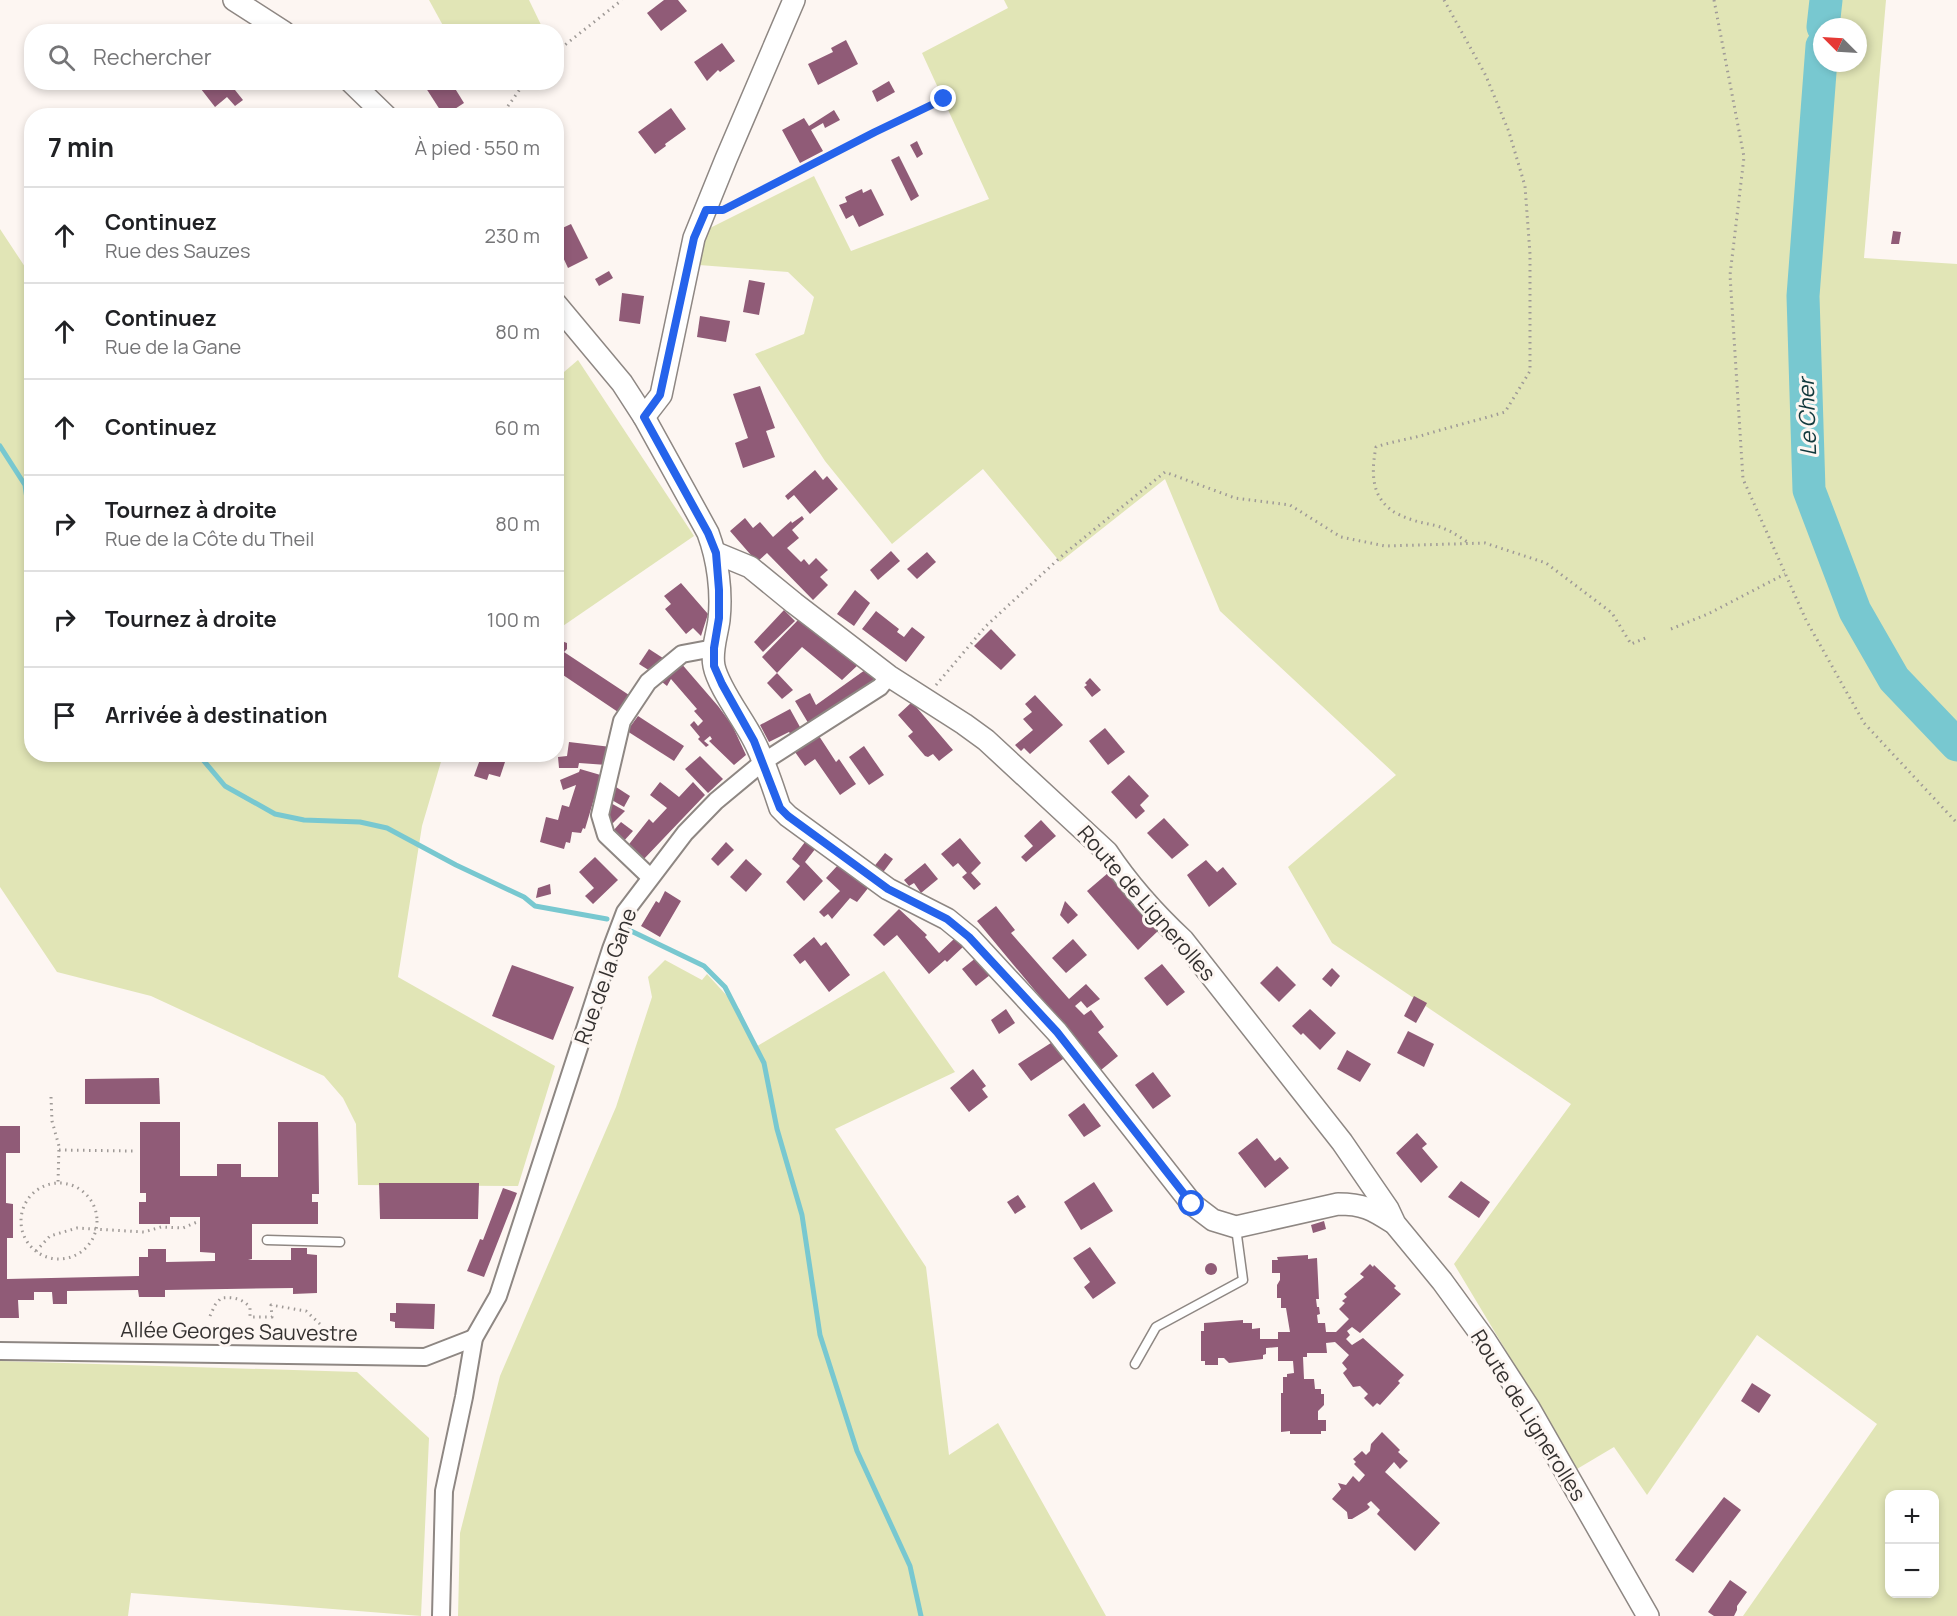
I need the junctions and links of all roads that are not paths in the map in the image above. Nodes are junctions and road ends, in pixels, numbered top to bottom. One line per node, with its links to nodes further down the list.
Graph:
1 (234, 0): 3 (street)
2 (794, 0): 7 (street)
3 (272, 24)
4 (359, 90): 5 (street)
5 (378, 108)
6 (564, 314): 7 (street)
7 (644, 417): 8 (street)
8 (716, 553): 9 (street); 10 (street, Route de Lignerolles)
9 (714, 648): 11 (street); 12 (street)
10 (889, 676): 11 (street, Rue de la Gane); 13 (street, Route de Lignerolles)
11 (763, 762): 12 (street, Rue de la Gane); 16 (street)
12 (650, 877): 19 (street, Rue de la Gane)
13 (1361, 1172): 14 (street); 15 (street, Route de Lignerolles)
14 (1338, 1204): 15 (street); 16 (street)
15 (1395, 1224): 23 (street, Route de Lignerolles)
16 (1236, 1227): 21 (lane)
17 (267, 1240): 18 (lane)
18 (340, 1242)
19 (474, 1338): 20 (street, Allée Georges Sauvestre); 22 (street)
20 (0, 1351)
21 (1134, 1364)
22 (441, 1616)
23 (1648, 1616)

